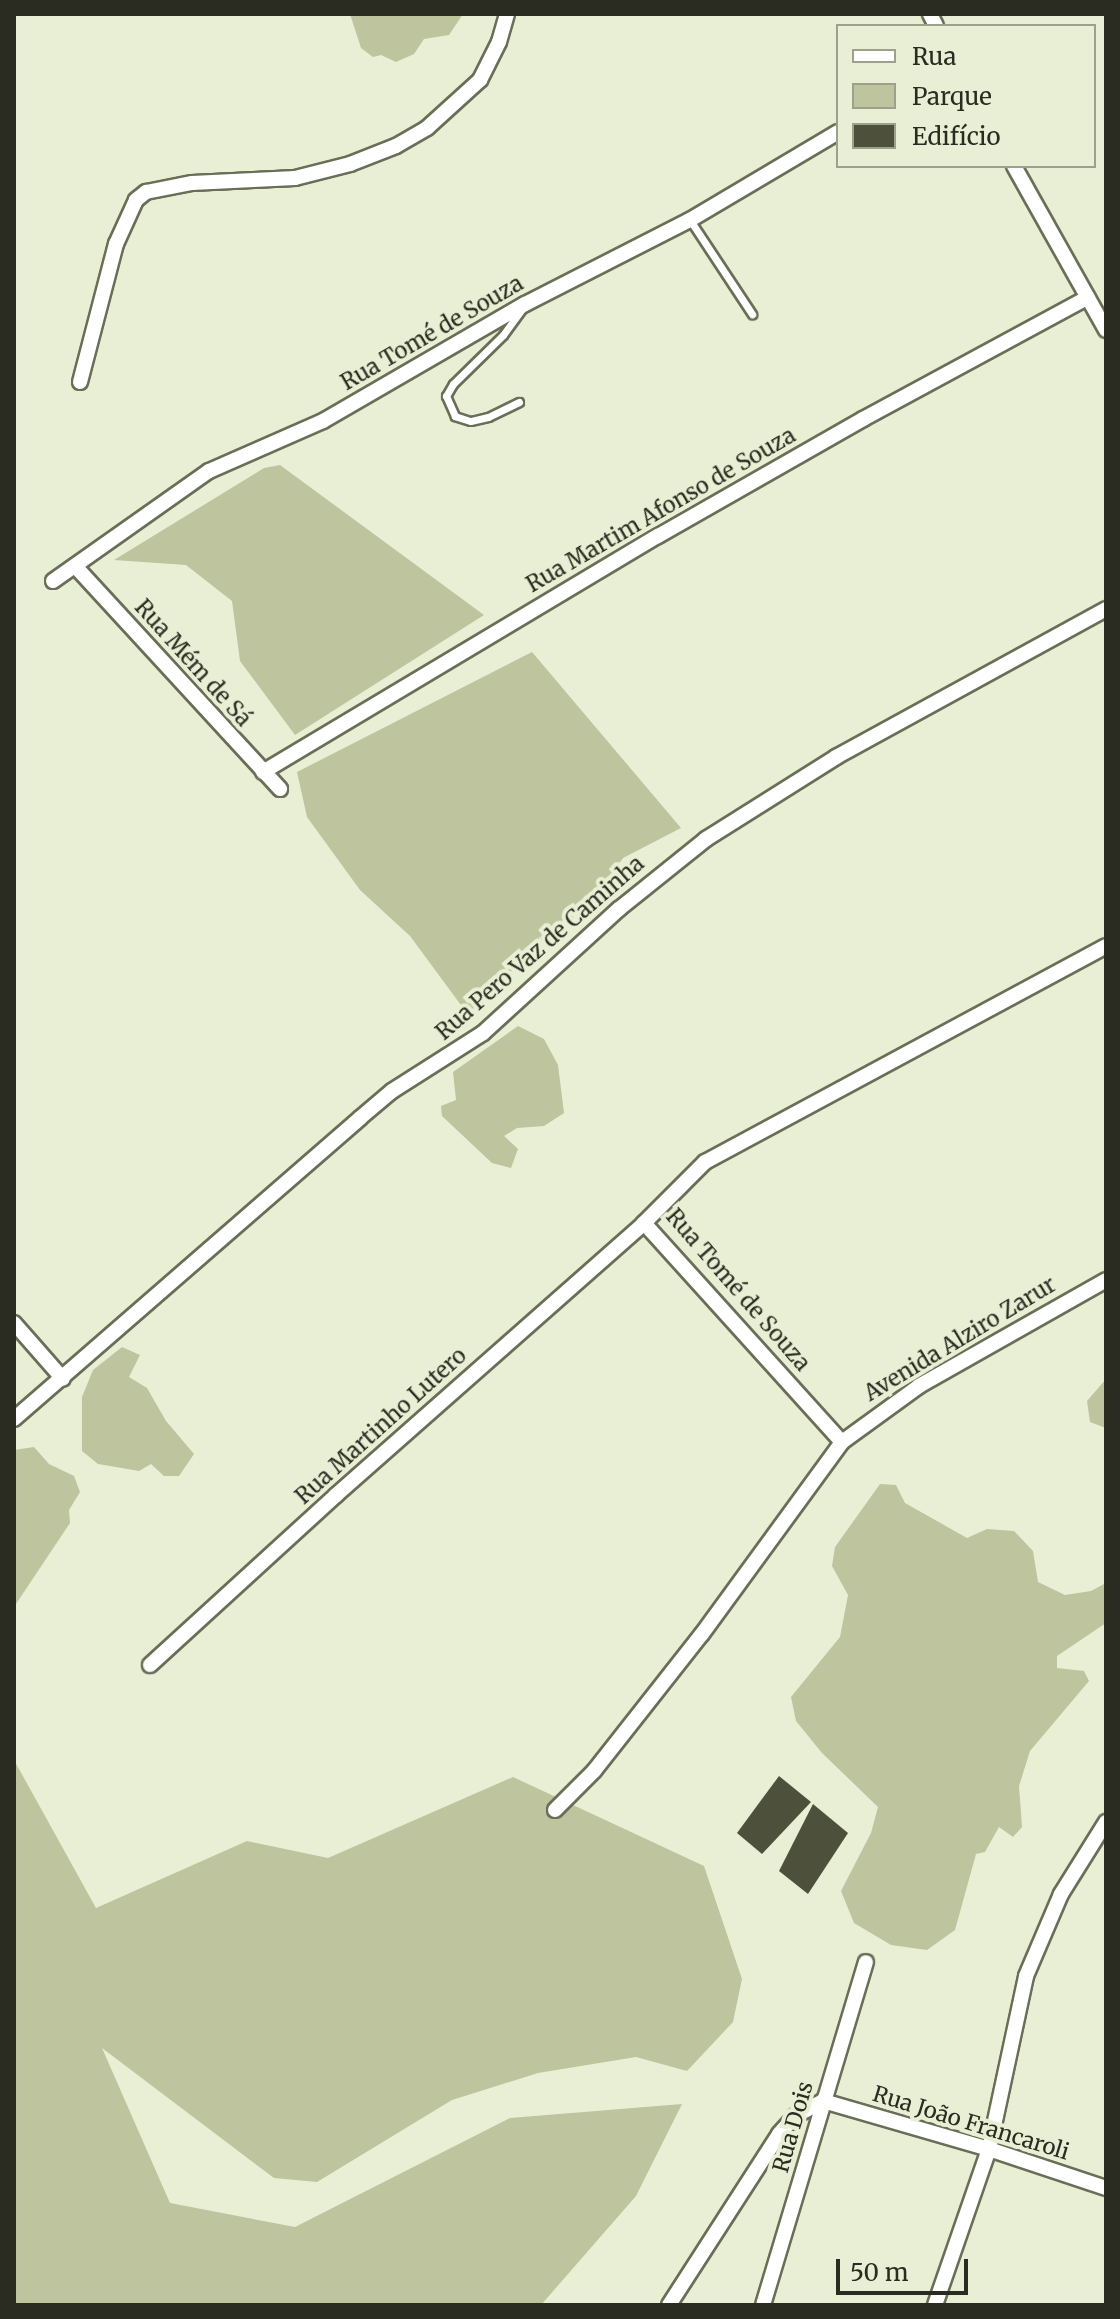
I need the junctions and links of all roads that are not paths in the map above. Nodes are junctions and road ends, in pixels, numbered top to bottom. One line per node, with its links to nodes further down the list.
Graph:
1 (507, 14): 9 (street)
2 (836, 133): 4 (street, Rua Tomé de Souza)
3 (1015, 168): 5 (street)
4 (690, 220): 6 (street, Rua Tomé de Souza); 7 (lane)
5 (1087, 298): 8 (street); 14 (street, Rua Martim Afonso de Souza)
6 (525, 304): 10 (lane); 11 (street, Rua Tomé de Souza)
7 (752, 314)
8 (1106, 330)
9 (80, 382)
10 (519, 402)
11 (75, 566): 12 (street, Rua Tomé de Souza); 14 (street, Rua Mém de Sá)
12 (53, 581)
13 (1106, 609): 20 (street, Rua Pero Vaz de Caminha)
14 (263, 772): 15 (street, Rua Mém de Sá)
15 (280, 789)
16 (1106, 946): 17 (street, Rua Tomé de Souza)
17 (644, 1223): 22 (street, Rua Tomé de Souza); 23 (street, Rua Martinho Lutero)
18 (1106, 1280): 22 (street, Avenida Alziro Zarur)
19 (14, 1323): 20 (street)
20 (63, 1379): 21 (street, Rua Pero Vaz de Caminha)
21 (14, 1419)
22 (842, 1442): 24 (street)
23 (150, 1665)
24 (555, 1810)
25 (1106, 1822): 28 (street)
26 (866, 1962): 27 (street, Rua Dois)
27 (823, 2101): 28 (street, Rua João Francaroli); 30 (street); 31 (street, Rua Dois)
28 (989, 2149): 29 (street, Rua João Francaroli); 32 (street)
29 (1106, 2188)
30 (669, 2305)
31 (763, 2305)
32 (935, 2305)

